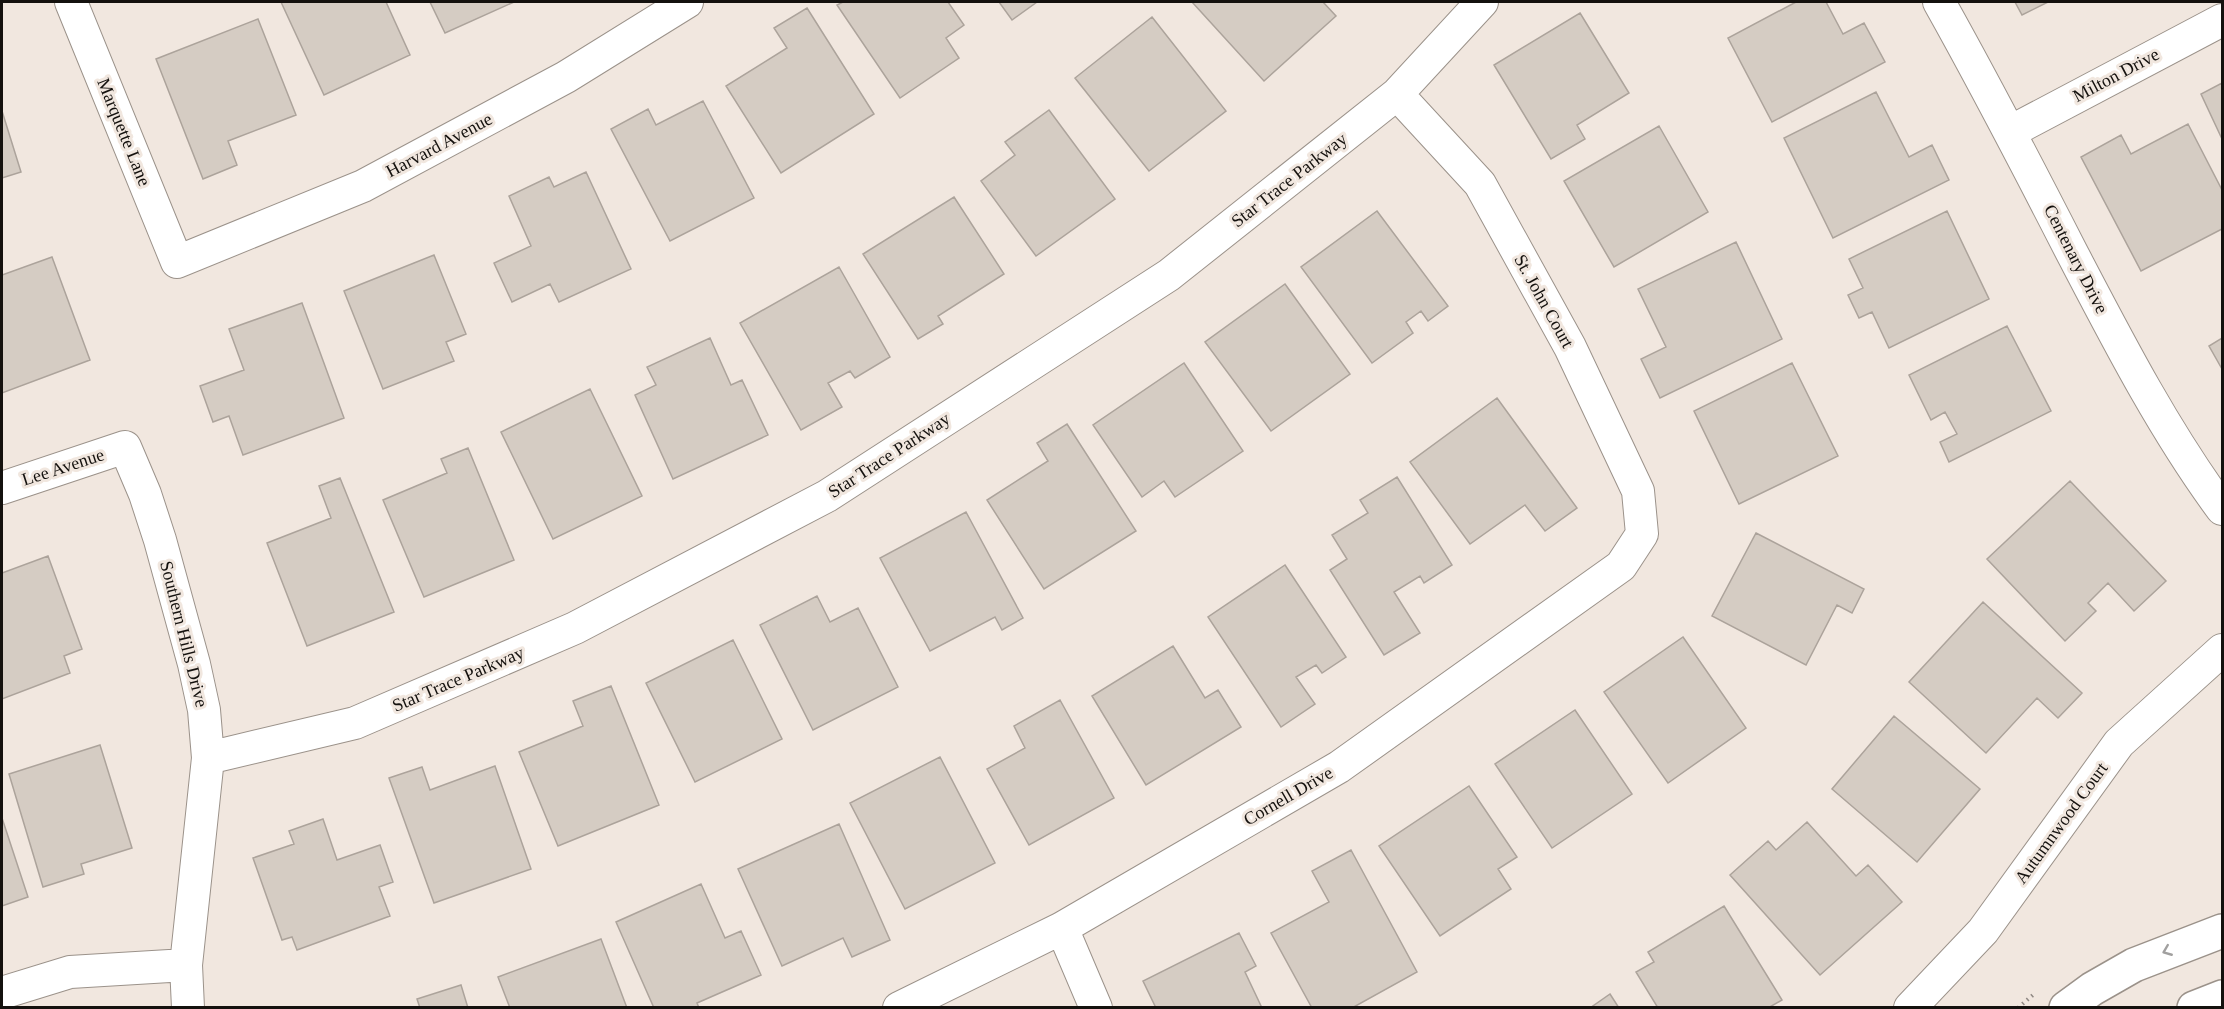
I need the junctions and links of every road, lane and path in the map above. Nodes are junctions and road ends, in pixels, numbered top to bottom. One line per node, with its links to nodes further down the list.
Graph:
1 (71, 2): 8 (street, Marquette Lane)
2 (687, 2): 8 (street, Harvard Avenue)
3 (1482, 2): 6 (street, Star Trace Parkway)
4 (1939, 2): 7 (street, Centenary Drive)
5 (2223, 20): 7 (street, Milton Drive)
6 (1397, 94): 12 (street, St. John Court); 14 (street, Star Trace Parkway)
7 (2010, 132): 11 (street, Centenary Drive)
8 (177, 262)
9 (125, 447): 10 (street, Lee Avenue); 14 (street, Southern Hills Drive)
10 (2, 488)
11 (2223, 509)
12 (1642, 534): 15 (street, Cornell Drive)
13 (2223, 650): 23 (street, Autumnwood Court)
14 (208, 758): 17 (street, Southern Hills Drive)
15 (1062, 928): 21 (street, Cornell Drive); 22 (street)
16 (2223, 931): 24 (street, one-way to 24)
17 (186, 965): 18 (street); 20 (street, Southern Hills Drive)
18 (2, 993)
19 (2223, 998): 25 (street)
20 (188, 1008)
21 (899, 1008)
22 (1096, 1008)
23 (1910, 1008)
24 (2066, 1008)
25 (2194, 1008)

